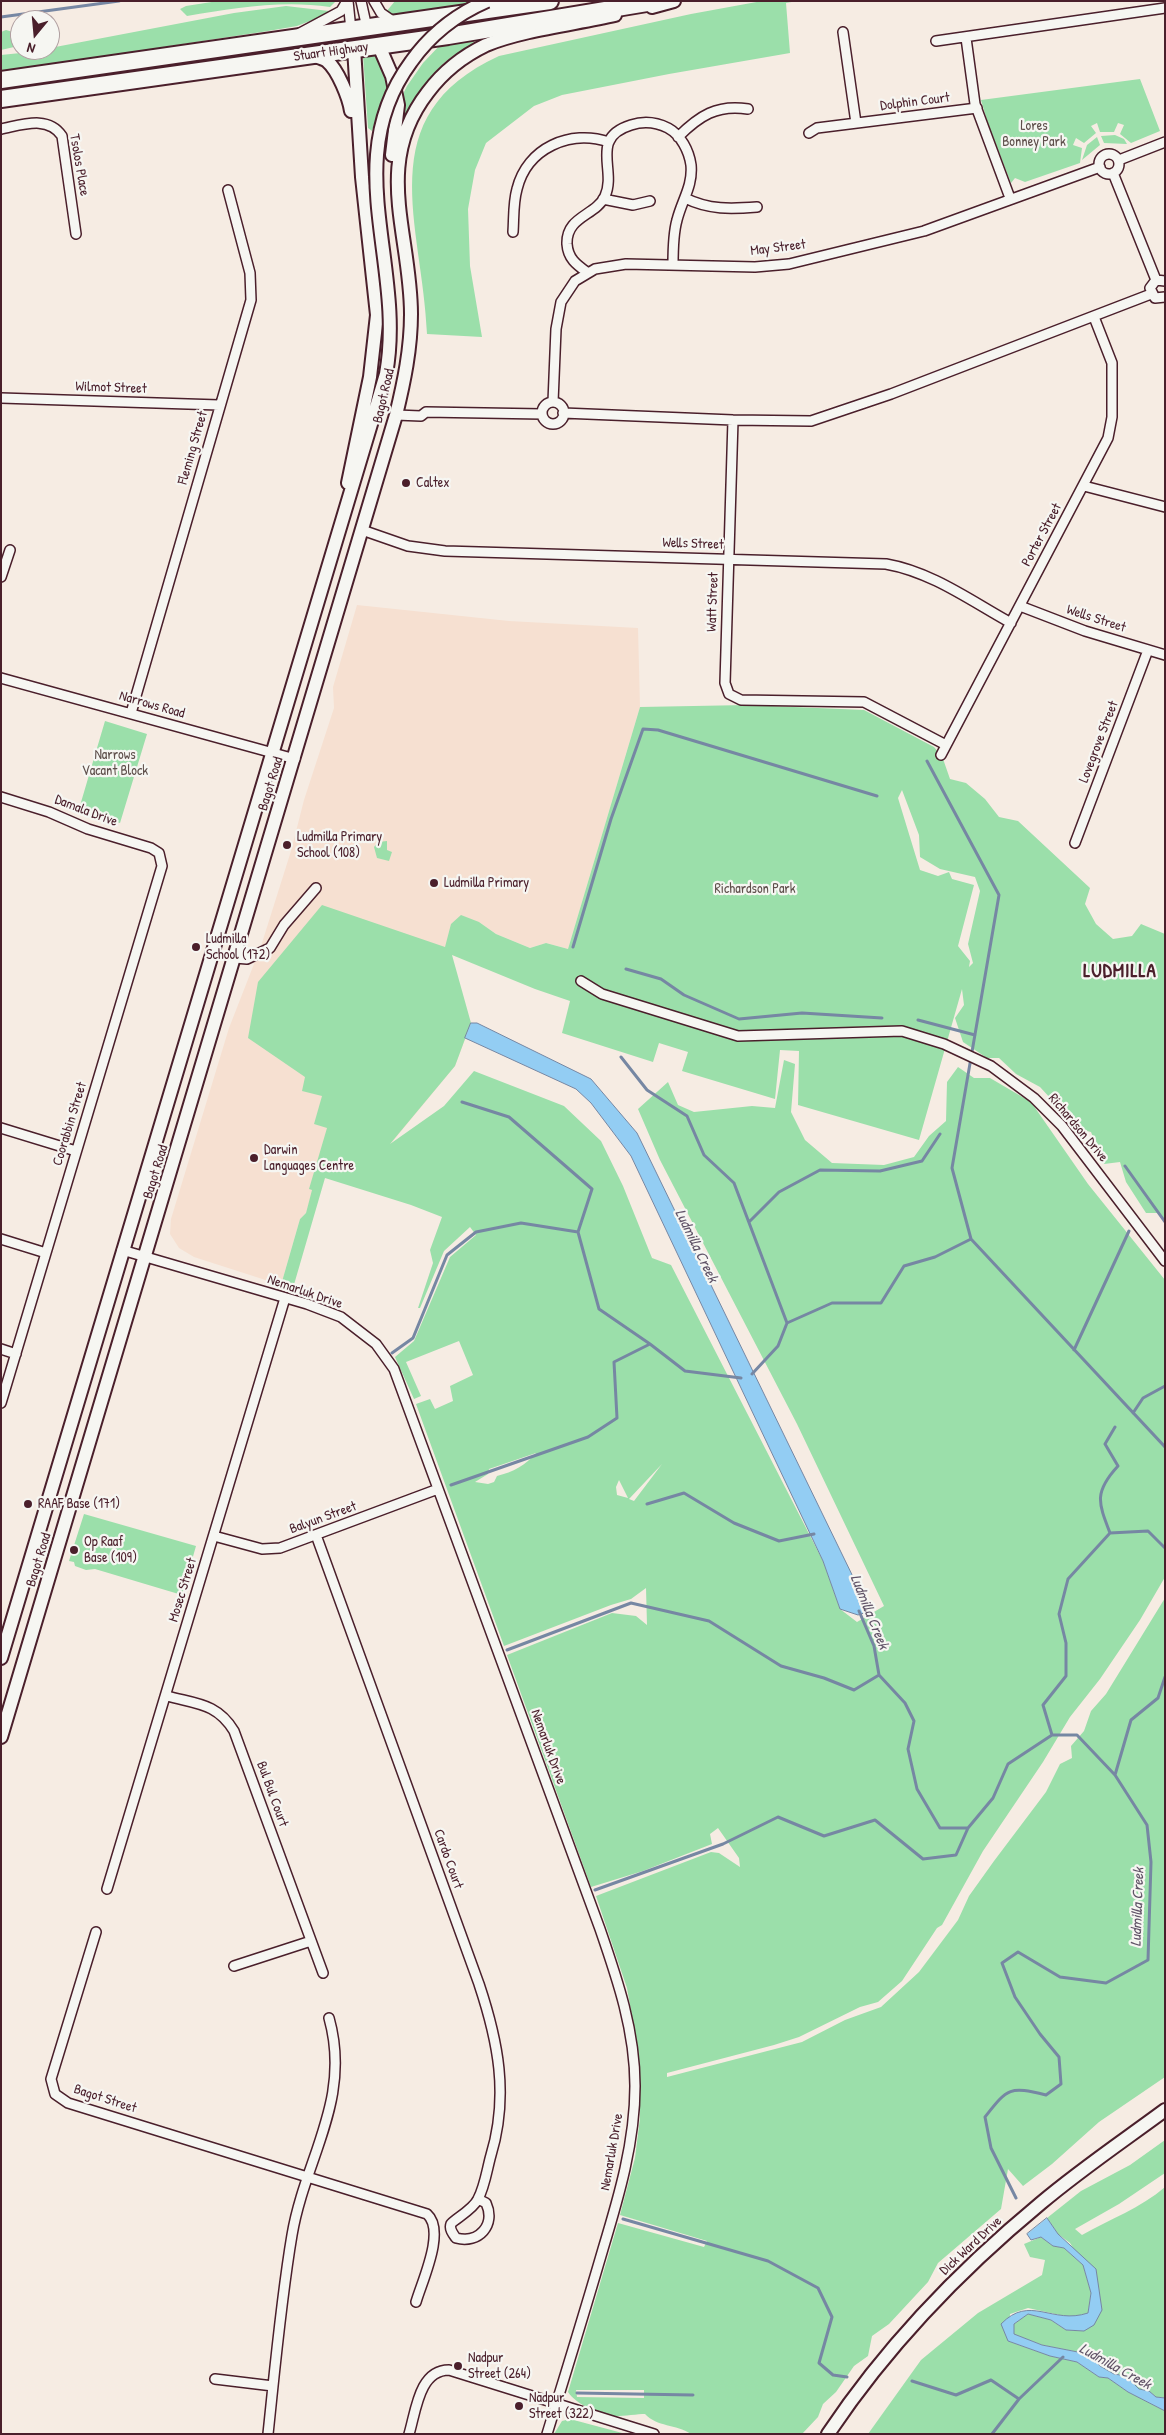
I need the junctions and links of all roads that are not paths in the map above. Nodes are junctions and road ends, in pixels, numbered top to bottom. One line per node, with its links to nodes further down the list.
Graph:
1 (348, 1): 10 (street); 12 (street)
2 (361, 1): 10 (street)
3 (374, 1): 9 (street)
4 (487, 1): 56 (main road, Bagot Road, bridge)
5 (550, 1): 9 (highway, Stuart Highway)
6 (659, 1): 15 (highway, Stuart Highway)
7 (674, 1): 37 (main road, Bagot Road)
8 (1165, 8): 13 (street)
9 (397, 23): 10 (highway, Stuart Highway)
10 (359, 28): 12 (highway, Stuart Highway); 15 (highway); 16 (highway)
11 (843, 32): 22 (street)
12 (294, 38): 18 (highway, Stuart Highway)
13 (966, 38): 14 (street); 20 (street)
14 (936, 41)
15 (379, 46): 16 (highway, Stuart Highway); 37 (main road)
16 (354, 48): 17 (highway, Stuart Highway); 40 (main road, Bagot Road)
17 (312, 55): 19 (highway, Stuart Highway); 40 (main road)
18 (1, 80)
19 (1, 99)
20 (977, 108): 22 (street, Dolphin Court); 33 (street)
21 (748, 109): 25 (street)
22 (856, 123): 24 (street, Dolphin Court)
23 (1, 128): 39 (street, Tsolos Place)
24 (809, 133)
25 (678, 137): 26 (street); 32 (street)
26 (609, 142): 34 (street); 38 (street)
27 (1165, 142): 28 (street)
28 (1118, 160): 29 (street); 30 (street)
29 (1100, 167): 30 (street); 33 (street, May Street)
30 (1113, 173): 43 (street)
31 (228, 190): 49 (street, Fleming Street)
32 (685, 198): 36 (street); 41 (street)
33 (1010, 198): 41 (street, May Street)
34 (603, 199): 35 (street); 42 (street)
35 (650, 200)
36 (757, 207)
37 (398, 212): 52 (main road, Bagot Road)
38 (513, 232)
39 (76, 234)
40 (369, 241): 56 (main road, Bagot Road)
41 (673, 265): 42 (street, May Street)
42 (588, 273): 48 (street, May Street)
43 (1160, 281): 44 (street)
44 (1151, 294): 45 (street); 46 (street)
45 (1165, 297)
46 (1094, 317): 53 (street); 54 (street, Porter Street)
47 (1, 398): 49 (street, Wilmot Street)
48 (553, 402): 50 (street); 51 (street)
49 (219, 405): 66 (street, Fleming Street)
50 (563, 413): 51 (street); 53 (street)
51 (542, 414): 52 (street)
52 (396, 415): 57 (main road, Bagot Road)
53 (732, 420): 59 (street, Watt Street)
54 (1084, 486): 55 (street); 61 (street, Porter Street)
55 (1165, 508)
56 (344, 510): 68 (main road, Bagot Road)
57 (362, 530): 59 (street, Wells Street); 70 (main road, Bagot Road)
58 (10, 550): 60 (street)
59 (728, 559): 62 (street, Wells Street); 67 (street, Watt Street)
60 (1, 578)
61 (1020, 606): 62 (street, Porter Street); 63 (street, Wells Street)
62 (1011, 624): 67 (street, Porter Street)
63 (1148, 650): 64 (street, Wells Street); 72 (street, Lovegrove Street)
64 (1165, 655)
65 (1, 678): 66 (street, Narrows Road)
66 (131, 713): 68 (street, Narrows Road)
67 (946, 745): 69 (street, Porter Street)
68 (271, 752): 70 (street, Narrows Road); 80 (main road, Bagot Road)
69 (941, 755)
70 (294, 759): 75 (main road, Bagot Road)
71 (1, 797): 73 (street, Damala Drive)
72 (1075, 844)
73 (159, 853): 78 (street, Coorabbin Street)
74 (316, 888): 75 (street)
75 (235, 958): 82 (main road, Bagot Road)
76 (581, 981): 83 (street, Richardson Drive)
77 (1, 1128): 78 (street)
78 (76, 1151): 81 (street, Coorabbin Street)
79 (1, 1239): 81 (street)
80 (122, 1250): 82 (street, Nemarluk Drive); 91 (main road, Bagot Road)
81 (46, 1253): 86 (street, Coorabbin Street)
82 (146, 1257): 84 (street, Nemarluk Drive); 93 (main road, Bagot Road)
83 (1165, 1261)
84 (285, 1298): 88 (street, Nemarluk Drive); 90 (street, Mosec Street)
85 (1, 1349): 86 (street)
86 (16, 1354): 87 (street, Coorabbin Street)
87 (1, 1403)
88 (438, 1489): 89 (street, Balyun Street); 106 (street, Nemarluk Drive)
89 (316, 1535): 90 (street, Balyun Street); 102 (street, Cardo Court)
90 (214, 1536): 92 (street, Mosec Street)
91 (1, 1658)
92 (167, 1696): 94 (street, Mosec Street); 96 (street, Bul Bul Court)
93 (1, 1737)
94 (107, 1889)
95 (96, 1932): 101 (street, Bagot Street)
96 (311, 1941): 97 (street); 98 (street, Bul Bul Court)
97 (234, 1966)
98 (322, 1973)
99 (329, 2018): 101 (street)
100 (1165, 2110): 111 (main road, Dick Ward Drive)
101 (310, 2176): 103 (street, Bagot Street); 105 (street)
102 (478, 2199): 102 (street)
103 (416, 2302)
104 (215, 2379): 105 (street)
105 (273, 2386): 107 (street)
106 (556, 2403): 108 (street); 109 (street, Nemarluk Drive); 110 (street)
107 (268, 2434)
108 (409, 2434)
109 (547, 2434)
110 (654, 2434)
111 (828, 2434)

